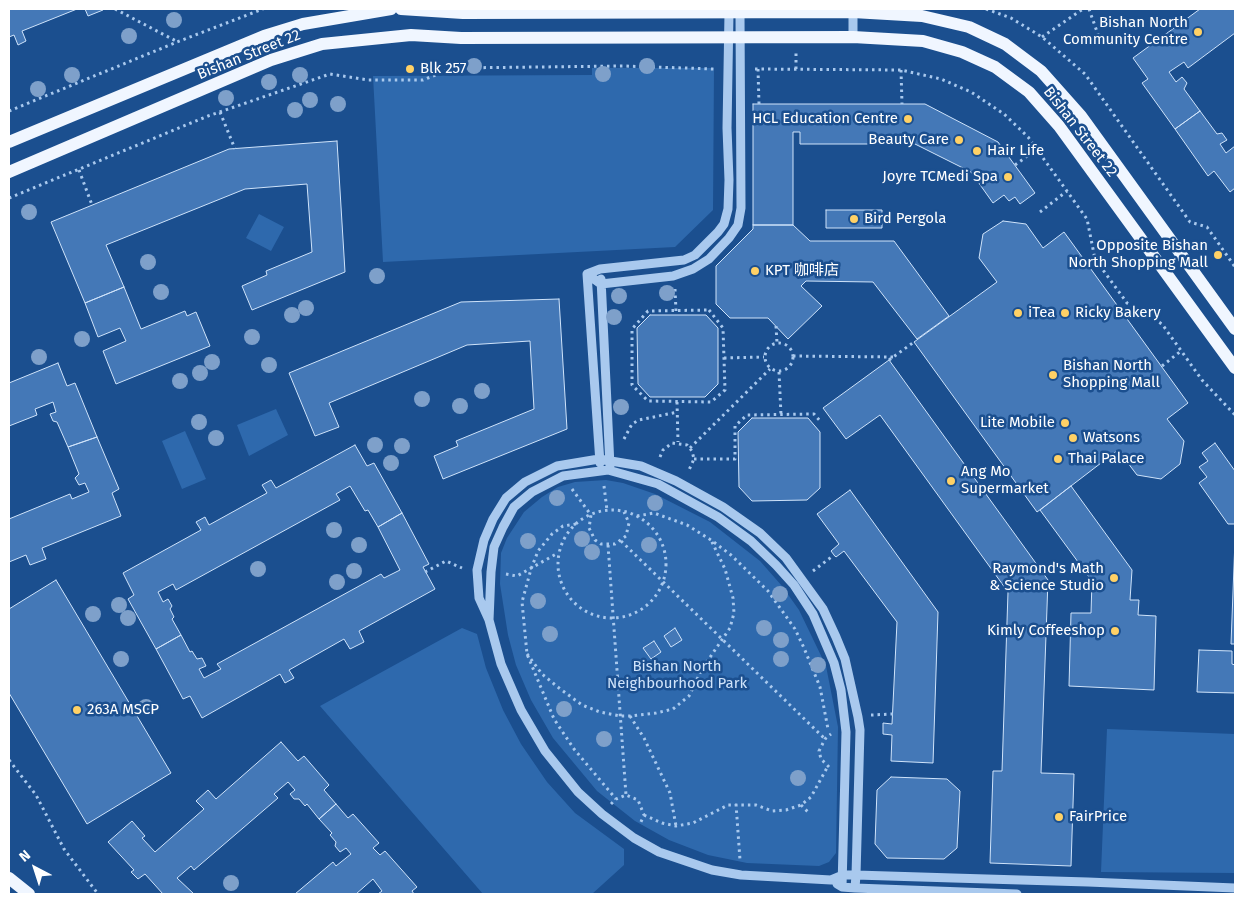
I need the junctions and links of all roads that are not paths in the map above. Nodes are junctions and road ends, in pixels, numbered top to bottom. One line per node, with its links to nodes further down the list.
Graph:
1 (391, 9): 7 (main road, Bishan Street 22)
2 (401, 9): 4 (main road, Bishan Street 22)
3 (853, 10): 4 (main road, Bishan Street 22); 6 (street); 12 (main road, Bishan Street 22)
4 (735, 13): 5 (street)
5 (734, 37): 6 (main road, Bishan Street 22); 8 (main road, Bishan Street 22); 9 (street); 11 (street)
6 (852, 37): 13 (main road, Bishan Street 22)
7 (9, 142)
8 (9, 172)
9 (600, 269): 10 (street); 11 (street)
10 (587, 274): 11 (street); 14 (street)
11 (601, 284): 15 (street)
12 (1235, 329)
13 (1235, 368)
14 (599, 460): 15 (street); 17 (street)
15 (608, 467): 16 (street); 19 (street); 20 (street)
16 (492, 595): 17 (street); 18 (street)
17 (479, 598): 18 (street)
18 (489, 620): 22 (street)
19 (843, 875): 20 (street); 22 (street); 23 (street)
20 (856, 875): 24 (street); 25 (street)
21 (9, 878): 26 (main road)
22 (831, 880): 23 (street)
23 (842, 887): 24 (street)
24 (855, 888): 27 (street)
25 (1235, 888)
26 (29, 894)
27 (1017, 894)

